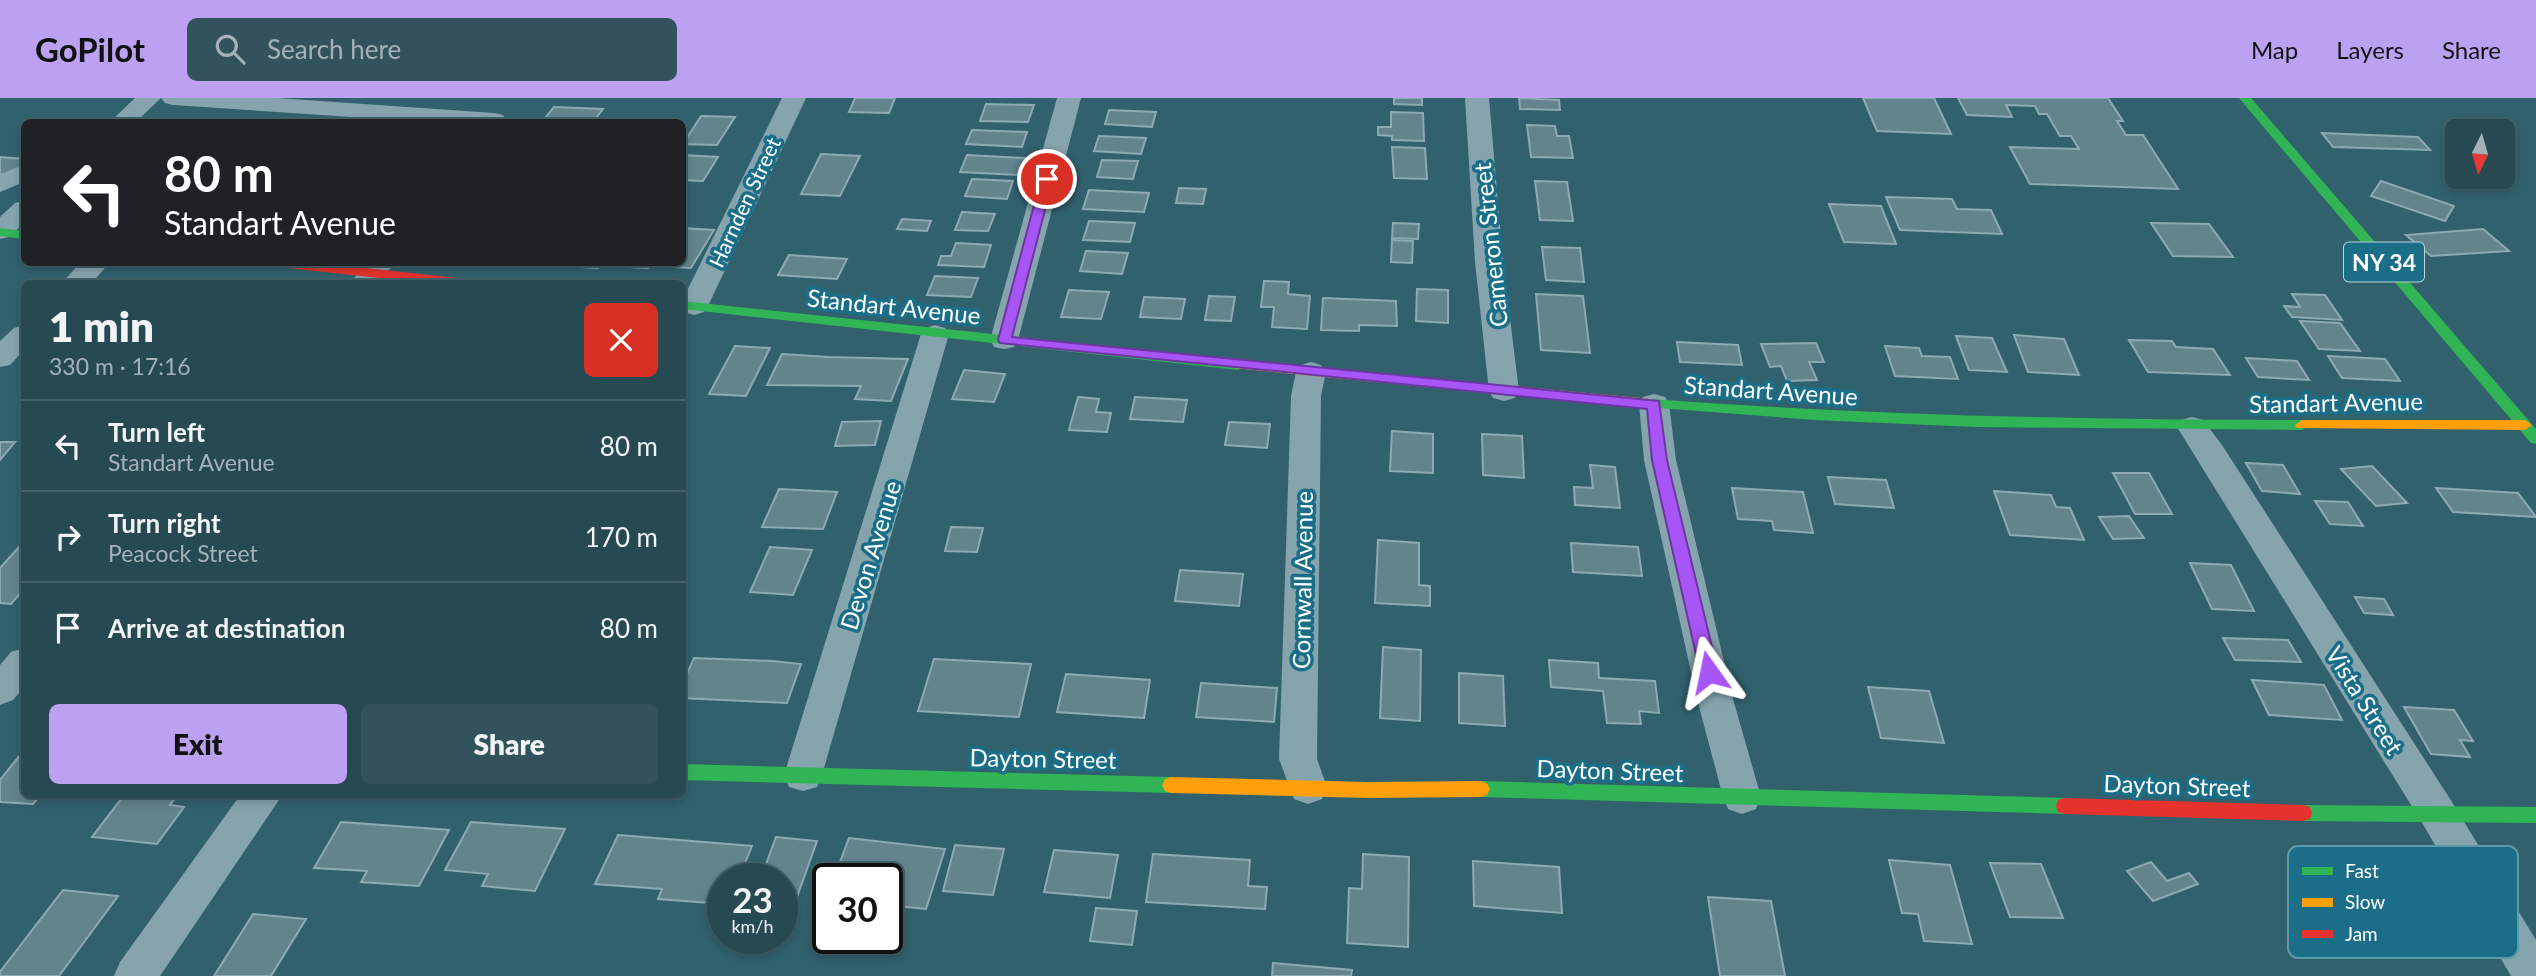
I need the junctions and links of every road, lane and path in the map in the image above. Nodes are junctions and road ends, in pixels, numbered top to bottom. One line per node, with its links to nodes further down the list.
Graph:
1 (149, 98): 8 (street)
2 (173, 98): 9 (street)
3 (511, 98): 10 (street)
4 (794, 98): 21 (street, Harnden Street)
5 (1069, 98): 24 (street)
6 (1477, 98): 27 (street, Cameron Street)
7 (2245, 98): 29 (street, NY 34)
8 (125, 119)
9 (465, 119)
10 (495, 119)
11 (21, 174): 12 (street)
12 (0, 184)
13 (21, 212): 14 (street)
14 (0, 232): 15 (street)
15 (21, 235)
16 (93, 266): 19 (street)
17 (307, 266): 18 (street)
18 (372, 273): 20 (street)
19 (79, 280)
20 (438, 280)
21 (688, 306): 22 (street, Standart Avenue)
22 (935, 334): 24 (street, Standart Avenue); 35 (street, Devon Avenue)
23 (21, 337): 25 (street)
24 (1004, 340): 26 (street, Standart Avenue)
25 (0, 358)
26 (1311, 372): 27 (street, Standart Avenue); 36 (street, Cornwall Avenue)
27 (1504, 391): 28 (street, Standart Avenue)
28 (1654, 404): 30 (street, Standart Avenue); 37 (street)
29 (2525, 425): 30 (street, Standart Avenue); 31 (street, NY 34)
30 (2192, 427): 39 (street, Vista Street)
31 (2536, 439)
32 (21, 666): 33 (street)
33 (0, 690)
34 (686, 772): 35 (street, Dayton Street)
35 (803, 775): 36 (street, Dayton Street)
36 (1308, 787): 37 (street, Dayton Street)
37 (1742, 797): 39 (street, Dayton Street)
38 (261, 798): 43 (street)
39 (2438, 814): 40 (street, Dayton Street); 41 (street, Vista Street)
40 (2536, 815)
41 (2457, 846)
42 (2518, 948): 44 (street, Vista Street)
43 (135, 976)
44 (2535, 976)

